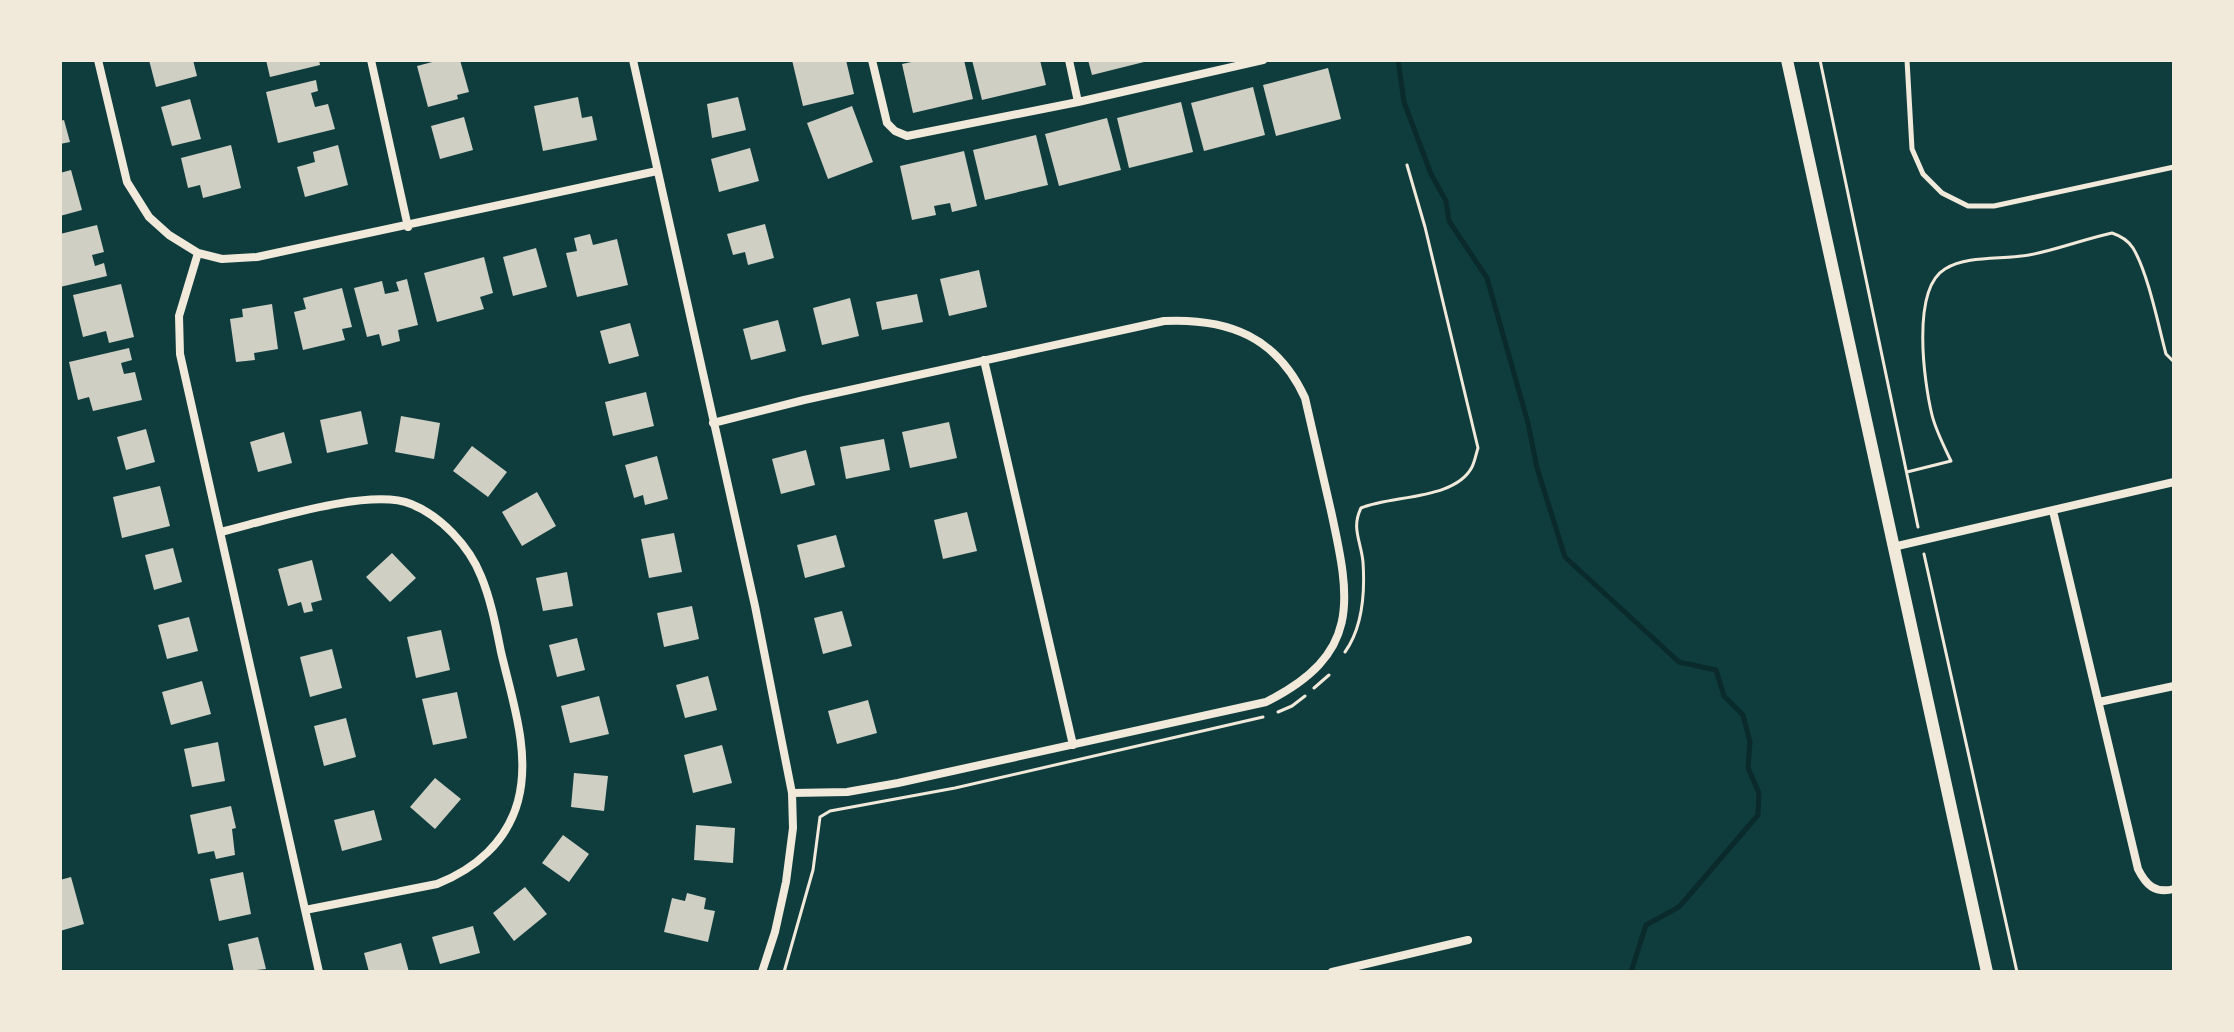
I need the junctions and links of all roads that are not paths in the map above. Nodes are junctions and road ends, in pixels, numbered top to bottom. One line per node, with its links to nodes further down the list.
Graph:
1 (98, 60): 14 (street)
2 (371, 60): 13 (street)
3 (633, 60): 12 (street)
4 (872, 60): 10 (street)
5 (1069, 60): 10 (street)
6 (1263, 60): 9 (street)
7 (1787, 60): 20 (street)
8 (1907, 60): 11 (lane)
9 (1252, 61): 10 (street)
10 (1078, 102)
11 (2174, 167)
12 (657, 171): 13 (street); 16 (street)
13 (408, 227): 14 (street)
14 (198, 253): 19 (street)
15 (984, 360): 16 (street); 23 (street); 23 (street)
16 (713, 423): 24 (street)
17 (2174, 482): 18 (street)
18 (2053, 511): 20 (street); 22 (street)
19 (221, 532): 26 (street); 26 (street)
20 (1893, 547): 31 (street)
21 (2174, 686): 22 (street)
22 (2099, 702): 25 (street)
23 (1073, 745): 24 (street)
24 (792, 793): 29 (street)
25 (2174, 889)
26 (305, 910): 28 (street)
27 (1468, 940): 30 (street)
28 (319, 972)
29 (762, 972)
30 (1332, 972)
31 (1987, 972)

